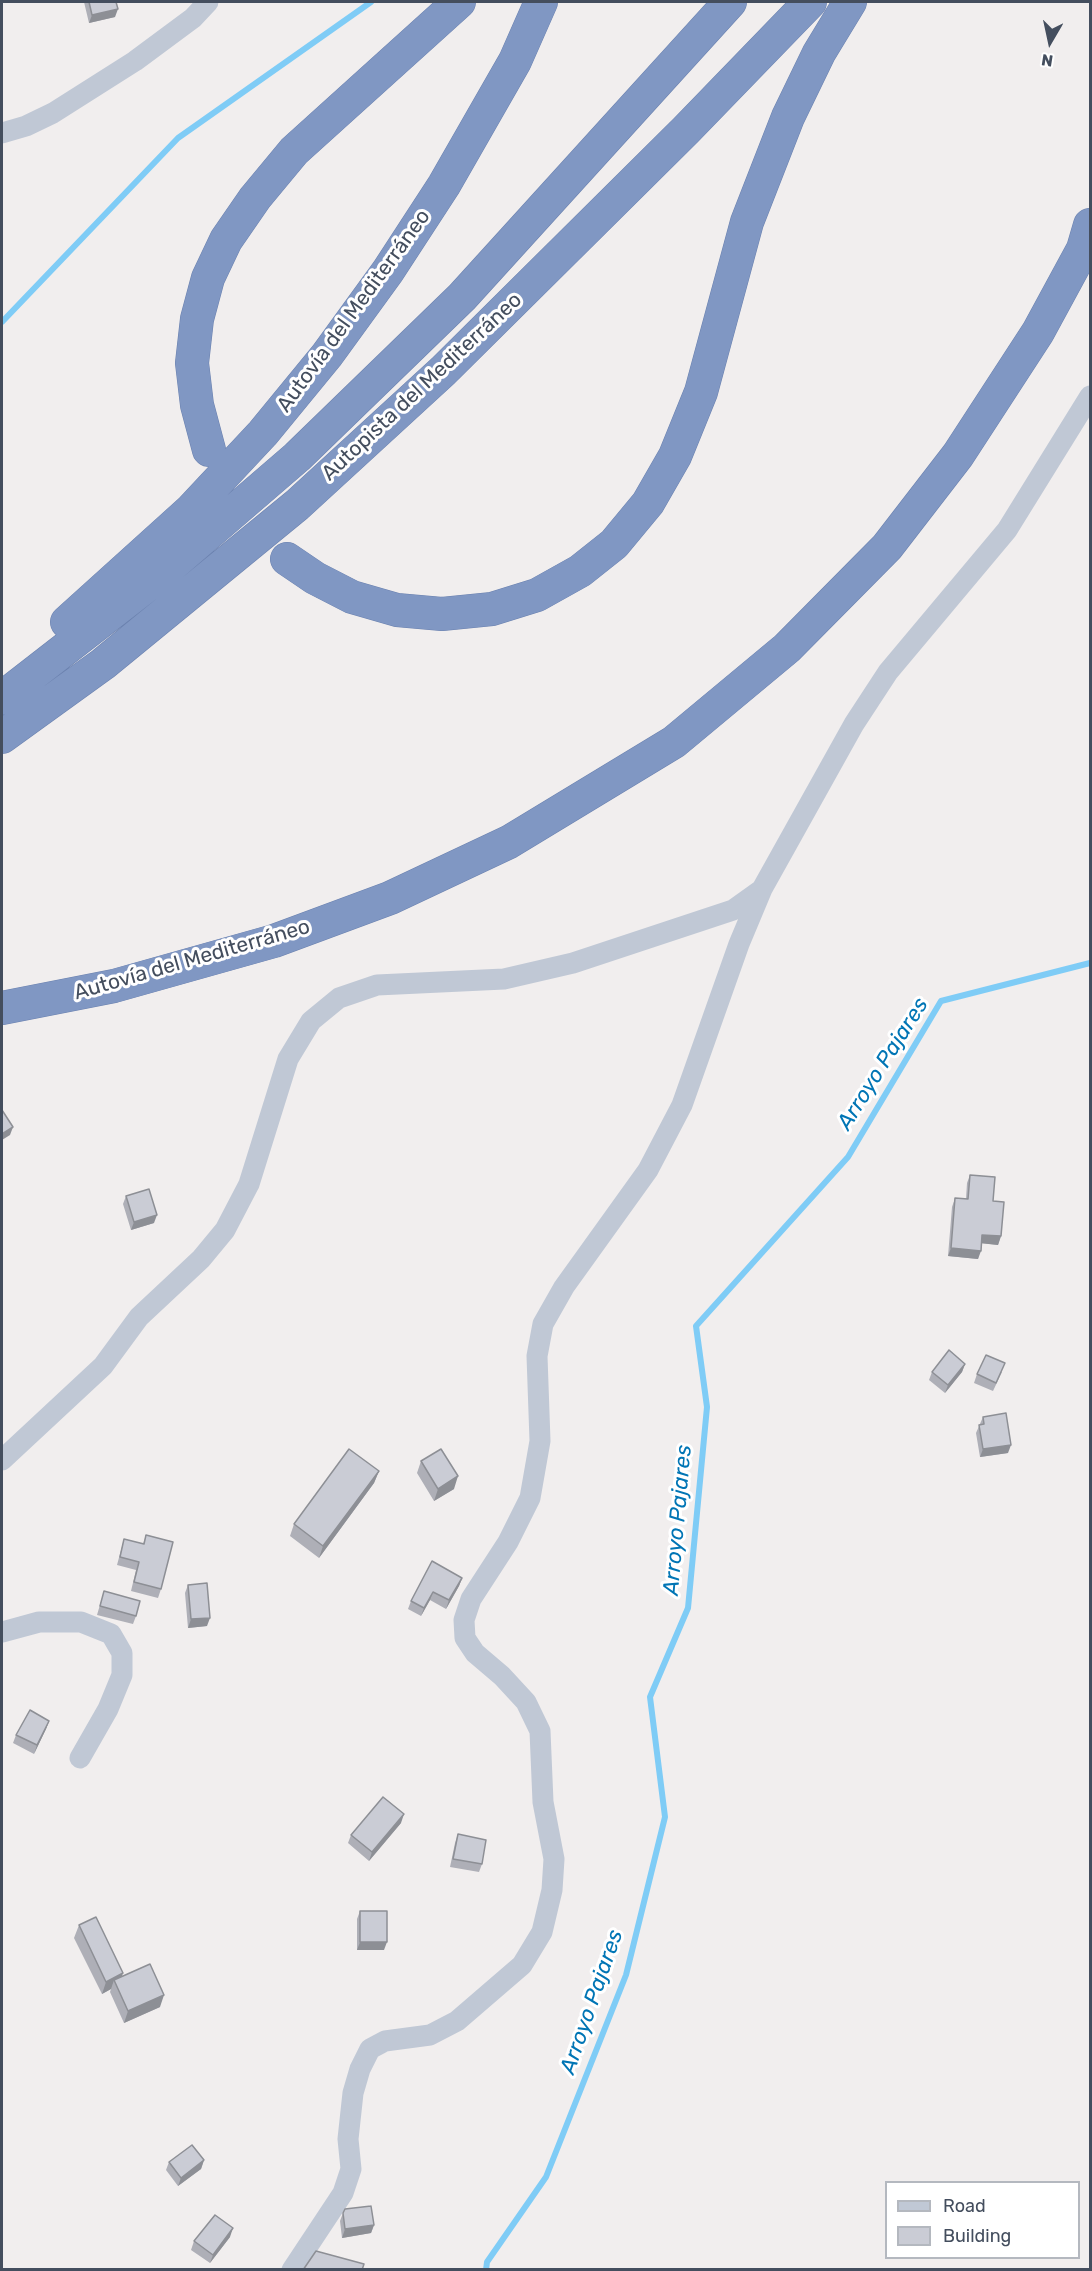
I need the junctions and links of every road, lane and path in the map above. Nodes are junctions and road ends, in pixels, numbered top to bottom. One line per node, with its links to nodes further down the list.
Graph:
1 (208, 2): 7 (street)
2 (459, 2): 10 (highway)
3 (541, 2): 12 (highway, Autovía del Mediterráneo)
4 (730, 2): 13 (highway, Autopista del Mediterráneo)
5 (810, 2): 14 (highway, Autopista del Mediterráneo)
6 (850, 2): 11 (highway)
7 (2, 134)
8 (1088, 238): 16 (highway, Autovía del Mediterráneo)
9 (1090, 396): 15 (street)
10 (208, 450)
11 (287, 559)
12 (2, 672)
13 (2, 698)
14 (2, 737)
15 (762, 889): 17 (street); 20 (street)
16 (2, 1008)
17 (2, 1460)
18 (2, 1632): 19 (street)
19 (80, 1758)
20 (292, 2270)

